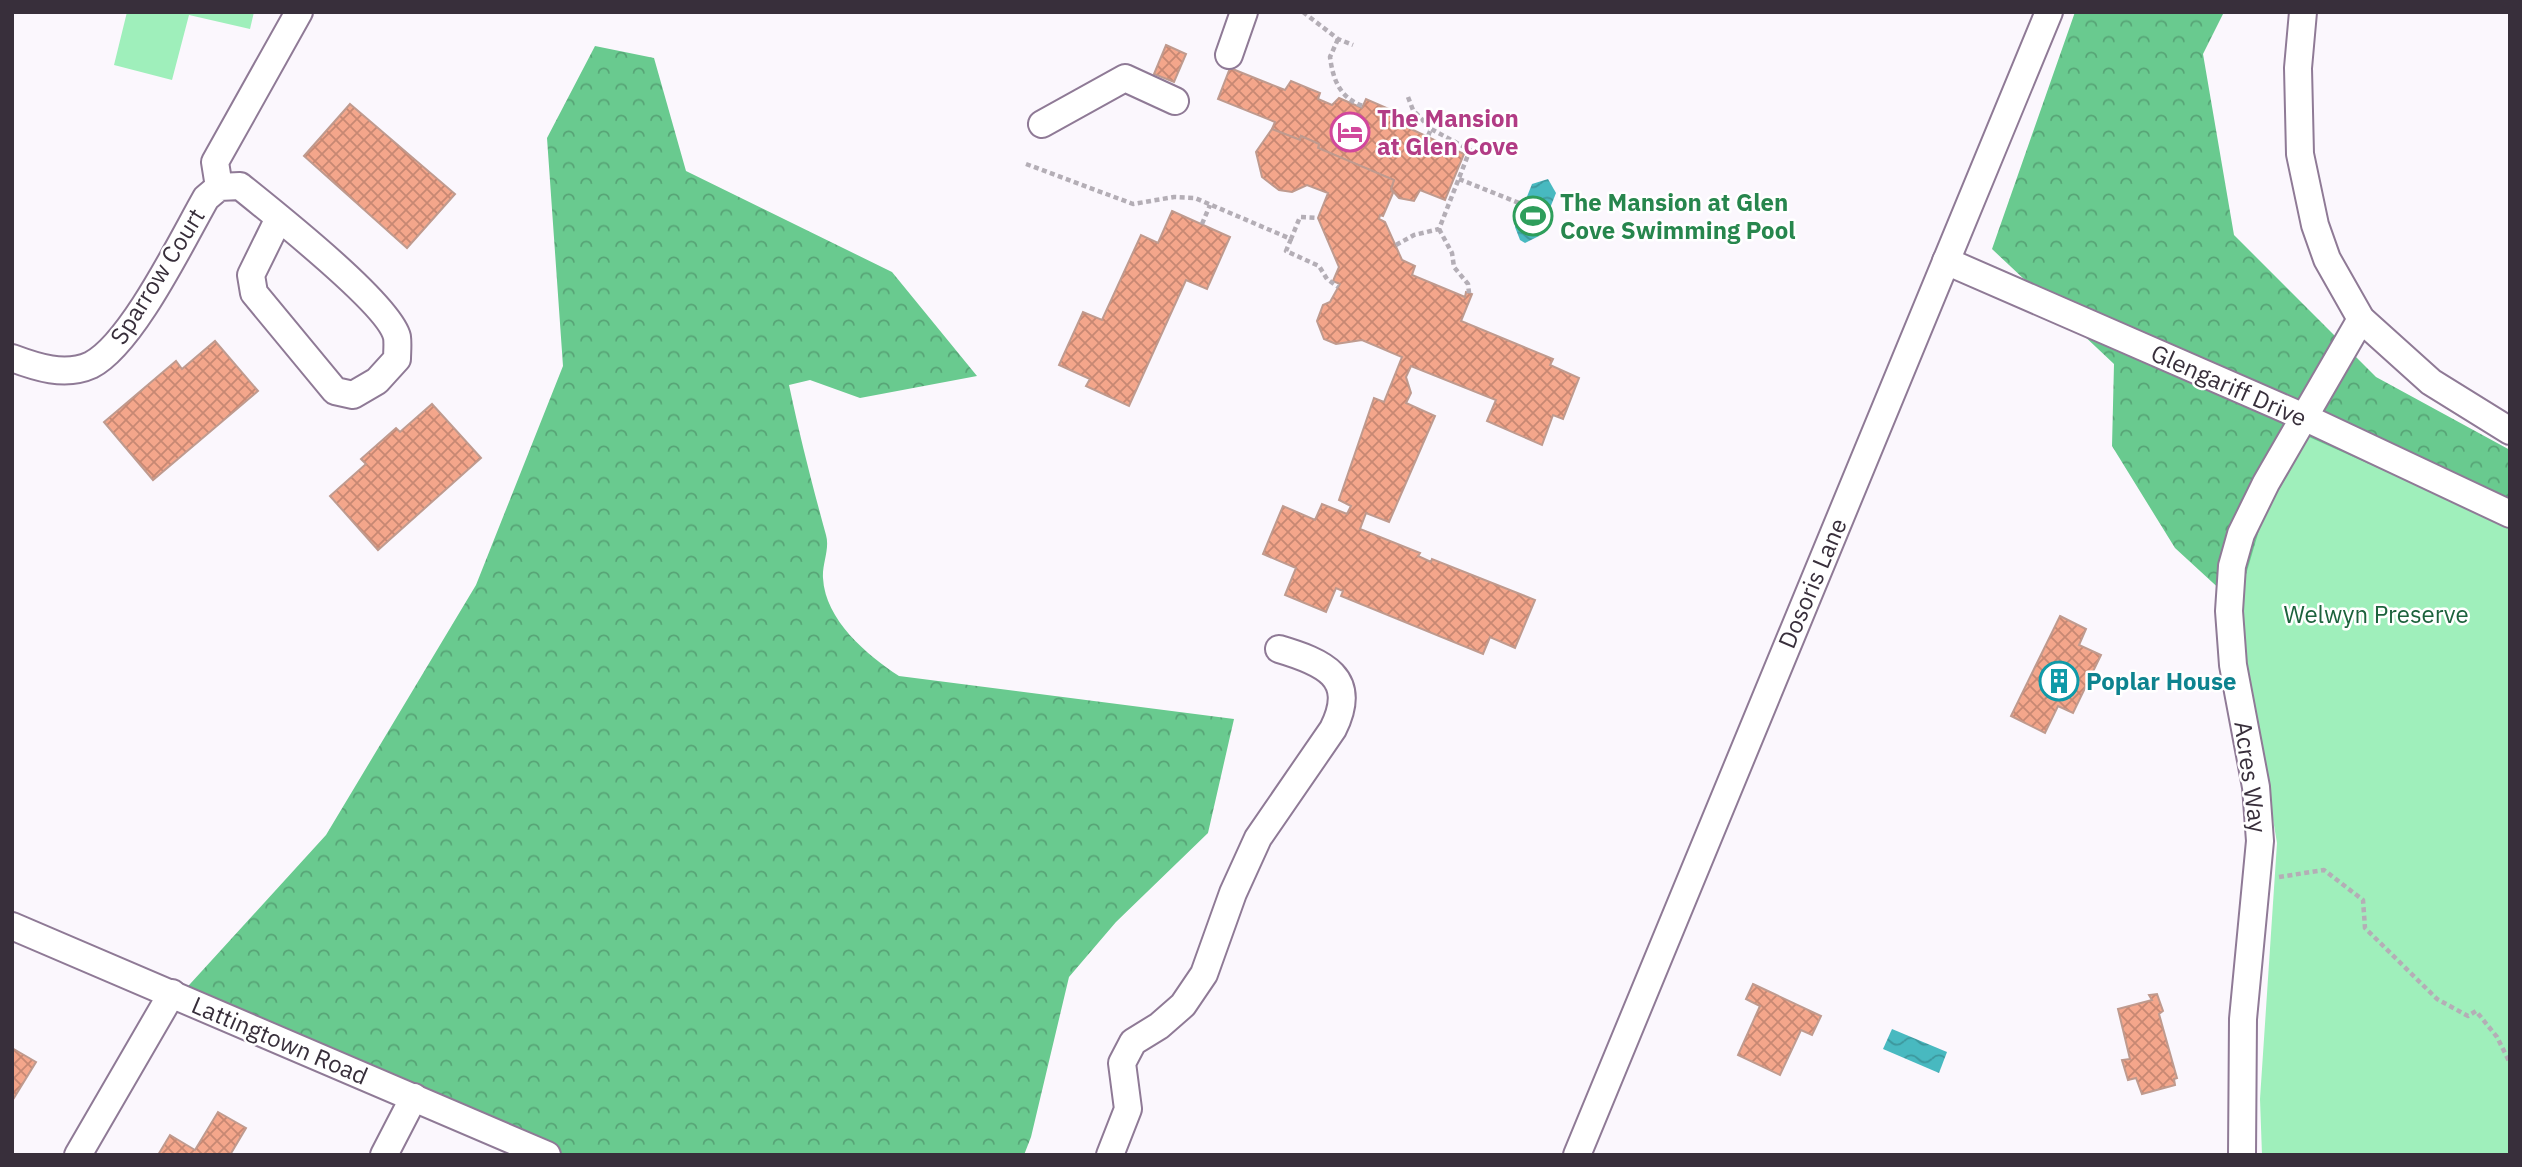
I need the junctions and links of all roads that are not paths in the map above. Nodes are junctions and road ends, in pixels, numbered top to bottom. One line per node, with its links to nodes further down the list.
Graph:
1 (299, 12): 8 (street, Sparrow Court)
2 (1244, 12): 5 (street)
3 (2049, 12): 10 (street, Dosoris Lane)
4 (2303, 12): 11 (street)
5 (1229, 55)
6 (1175, 100): 7 (street)
7 (1042, 124)
8 (219, 187): 9 (street, Sparrow Court); 12 (street, Sparrow Court)
9 (279, 218): 9 (street, Sparrow Court)
10 (1946, 261): 13 (street, Glengariff Drive); 24 (street, Dosoris Lane)
11 (2361, 319): 13 (street, Acres Way); 14 (street)
12 (12, 358)
13 (2306, 418): 15 (street, Glengariff Drive); 25 (street, Acres Way)
14 (2510, 431)
15 (2510, 514)
16 (1279, 649): 23 (street)
17 (12, 926): 18 (street, Lattingtown Road)
18 (172, 993): 19 (street, Lattingtown Road); 20 (street)
19 (414, 1097): 21 (street); 22 (street, Lattingtown Road)
20 (78, 1155)
21 (384, 1155)
22 (547, 1155)
23 (1110, 1155)
24 (1577, 1155)
25 (2242, 1155)

